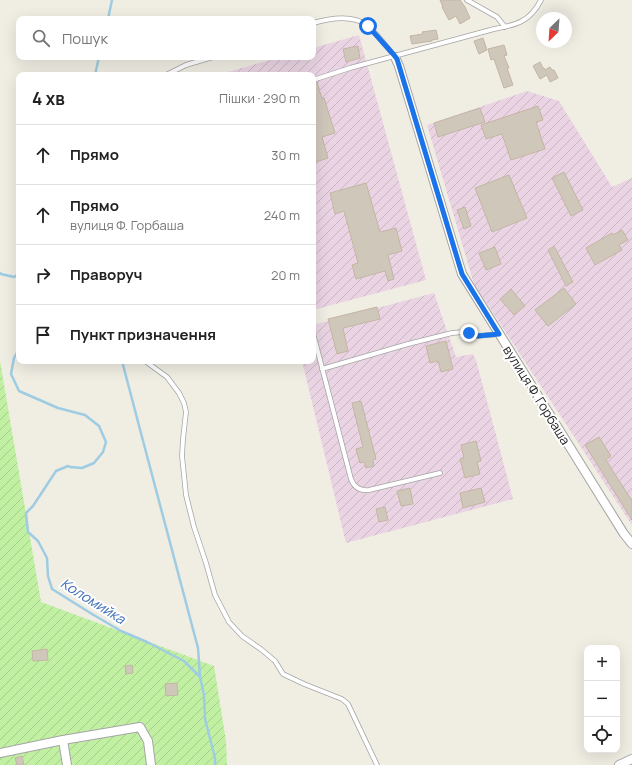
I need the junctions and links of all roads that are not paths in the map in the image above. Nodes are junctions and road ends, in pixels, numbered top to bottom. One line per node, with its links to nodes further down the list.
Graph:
1 (467, 0): 4 (lane)
2 (541, 0): 4 (lane)
3 (316, 22): 5 (lane)
4 (505, 27): 5 (lane)
5 (395, 57): 8 (lane); 9 (street, вулиця Ф. Горбаша)
6 (203, 60): 7 (lane)
7 (171, 72)
8 (316, 79)
9 (499, 334): 12 (lane); 14 (street, вулиця Ф. Горбаша)
10 (316, 345): 12 (lane)
11 (149, 364): 20 (lane)
12 (322, 368): 13 (lane)
13 (440, 473)
14 (632, 544)
15 (63, 740): 16 (street); 18 (street); 19 (street)
16 (0, 752)
17 (632, 759): 21 (street)
18 (67, 765)
19 (151, 765)
20 (377, 765)
21 (619, 765)

